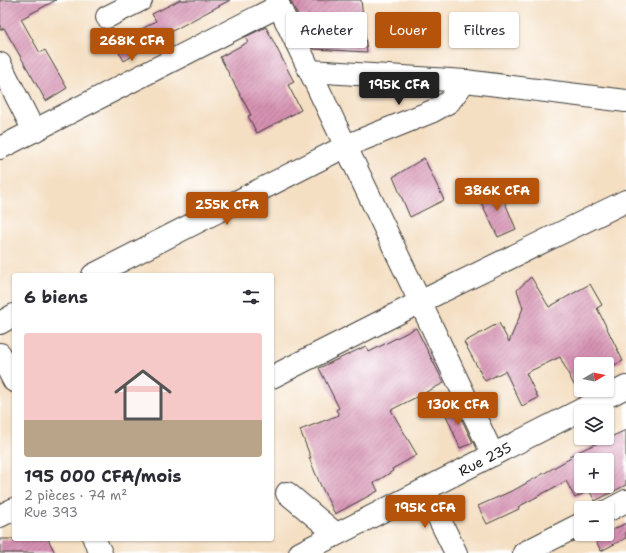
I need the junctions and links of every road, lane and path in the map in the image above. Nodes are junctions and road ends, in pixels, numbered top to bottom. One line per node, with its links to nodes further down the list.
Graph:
1 (141, 0): 3 (street)
2 (277, 3): 5 (street); 8 (street)
3 (107, 17)
4 (0, 64): 8 (street)
5 (310, 71): 6 (street); 9 (street)
6 (465, 81): 7 (street); 9 (street)
7 (626, 101)
8 (34, 131): 10 (street)
9 (346, 146): 12 (street); 13 (street)
10 (0, 148)
11 (626, 201): 13 (street)
12 (97, 273)
13 (420, 302): 17 (street); 20 (street)
14 (12, 316): 15 (street)
15 (0, 322)
16 (0, 354): 18 (street)
17 (274, 376)
18 (12, 377)
19 (626, 387): 20 (street, Rue 235)
20 (493, 455): 21 (street, Rue 235)
21 (425, 490): 28 (street, Rue 235); 32 (street)
22 (288, 493): 28 (street)
23 (626, 501): 24 (street)
24 (614, 507)
25 (12, 510): 26 (street)
26 (0, 516)
27 (574, 528): 33 (street)
28 (336, 534): 31 (street, Rue 235)
29 (95, 541): 30 (street)
30 (101, 553)
31 (300, 553)
32 (456, 553)
33 (524, 553)

